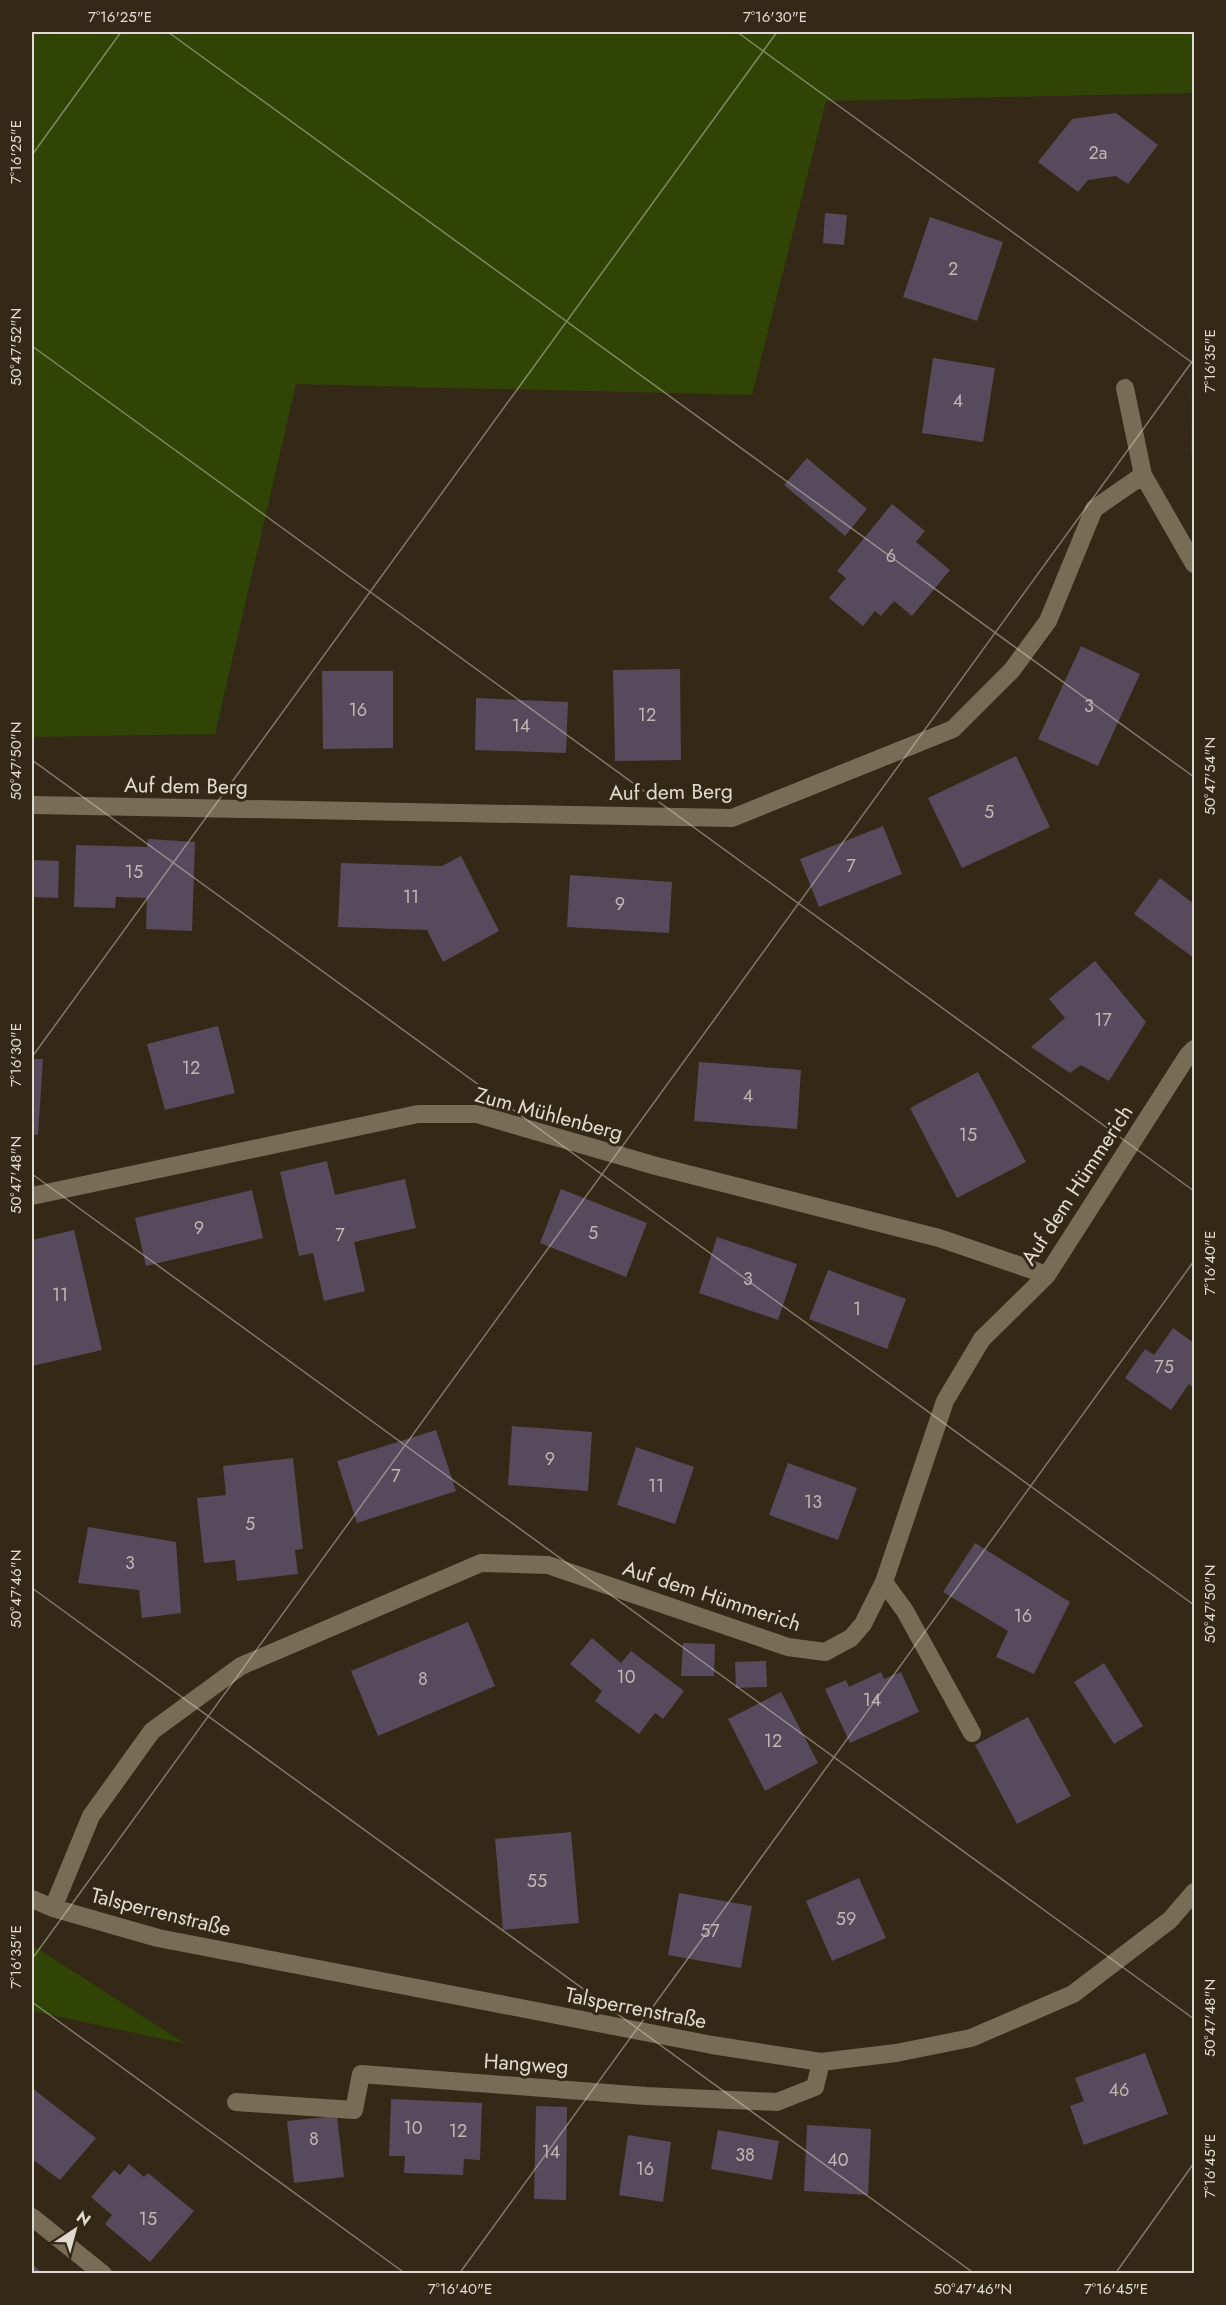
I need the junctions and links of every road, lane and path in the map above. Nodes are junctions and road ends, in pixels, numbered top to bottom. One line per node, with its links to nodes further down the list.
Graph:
1 (1125, 388): 2 (street)
2 (1143, 475): 3 (street); 4 (street, Auf dem Berg)
3 (1194, 564)
4 (32, 805)
5 (1194, 1050): 7 (street, Auf dem Hümmerich)
6 (32, 1197): 7 (street, Zum Mühlenberg)
7 (1047, 1275): 8 (street, Auf dem Hümmerich)
8 (884, 1582): 9 (street); 12 (street, Auf dem Hümmerich)
9 (972, 1733)
10 (1194, 1892): 13 (street, Talsperrenstraße)
11 (32, 1899): 12 (street, Talsperrenstraße)
12 (52, 1908): 13 (street, Talsperrenstraße)
13 (821, 2062): 14 (street, Hangweg)
14 (236, 2102)
15 (32, 2217): 16 (street)
16 (103, 2274)

